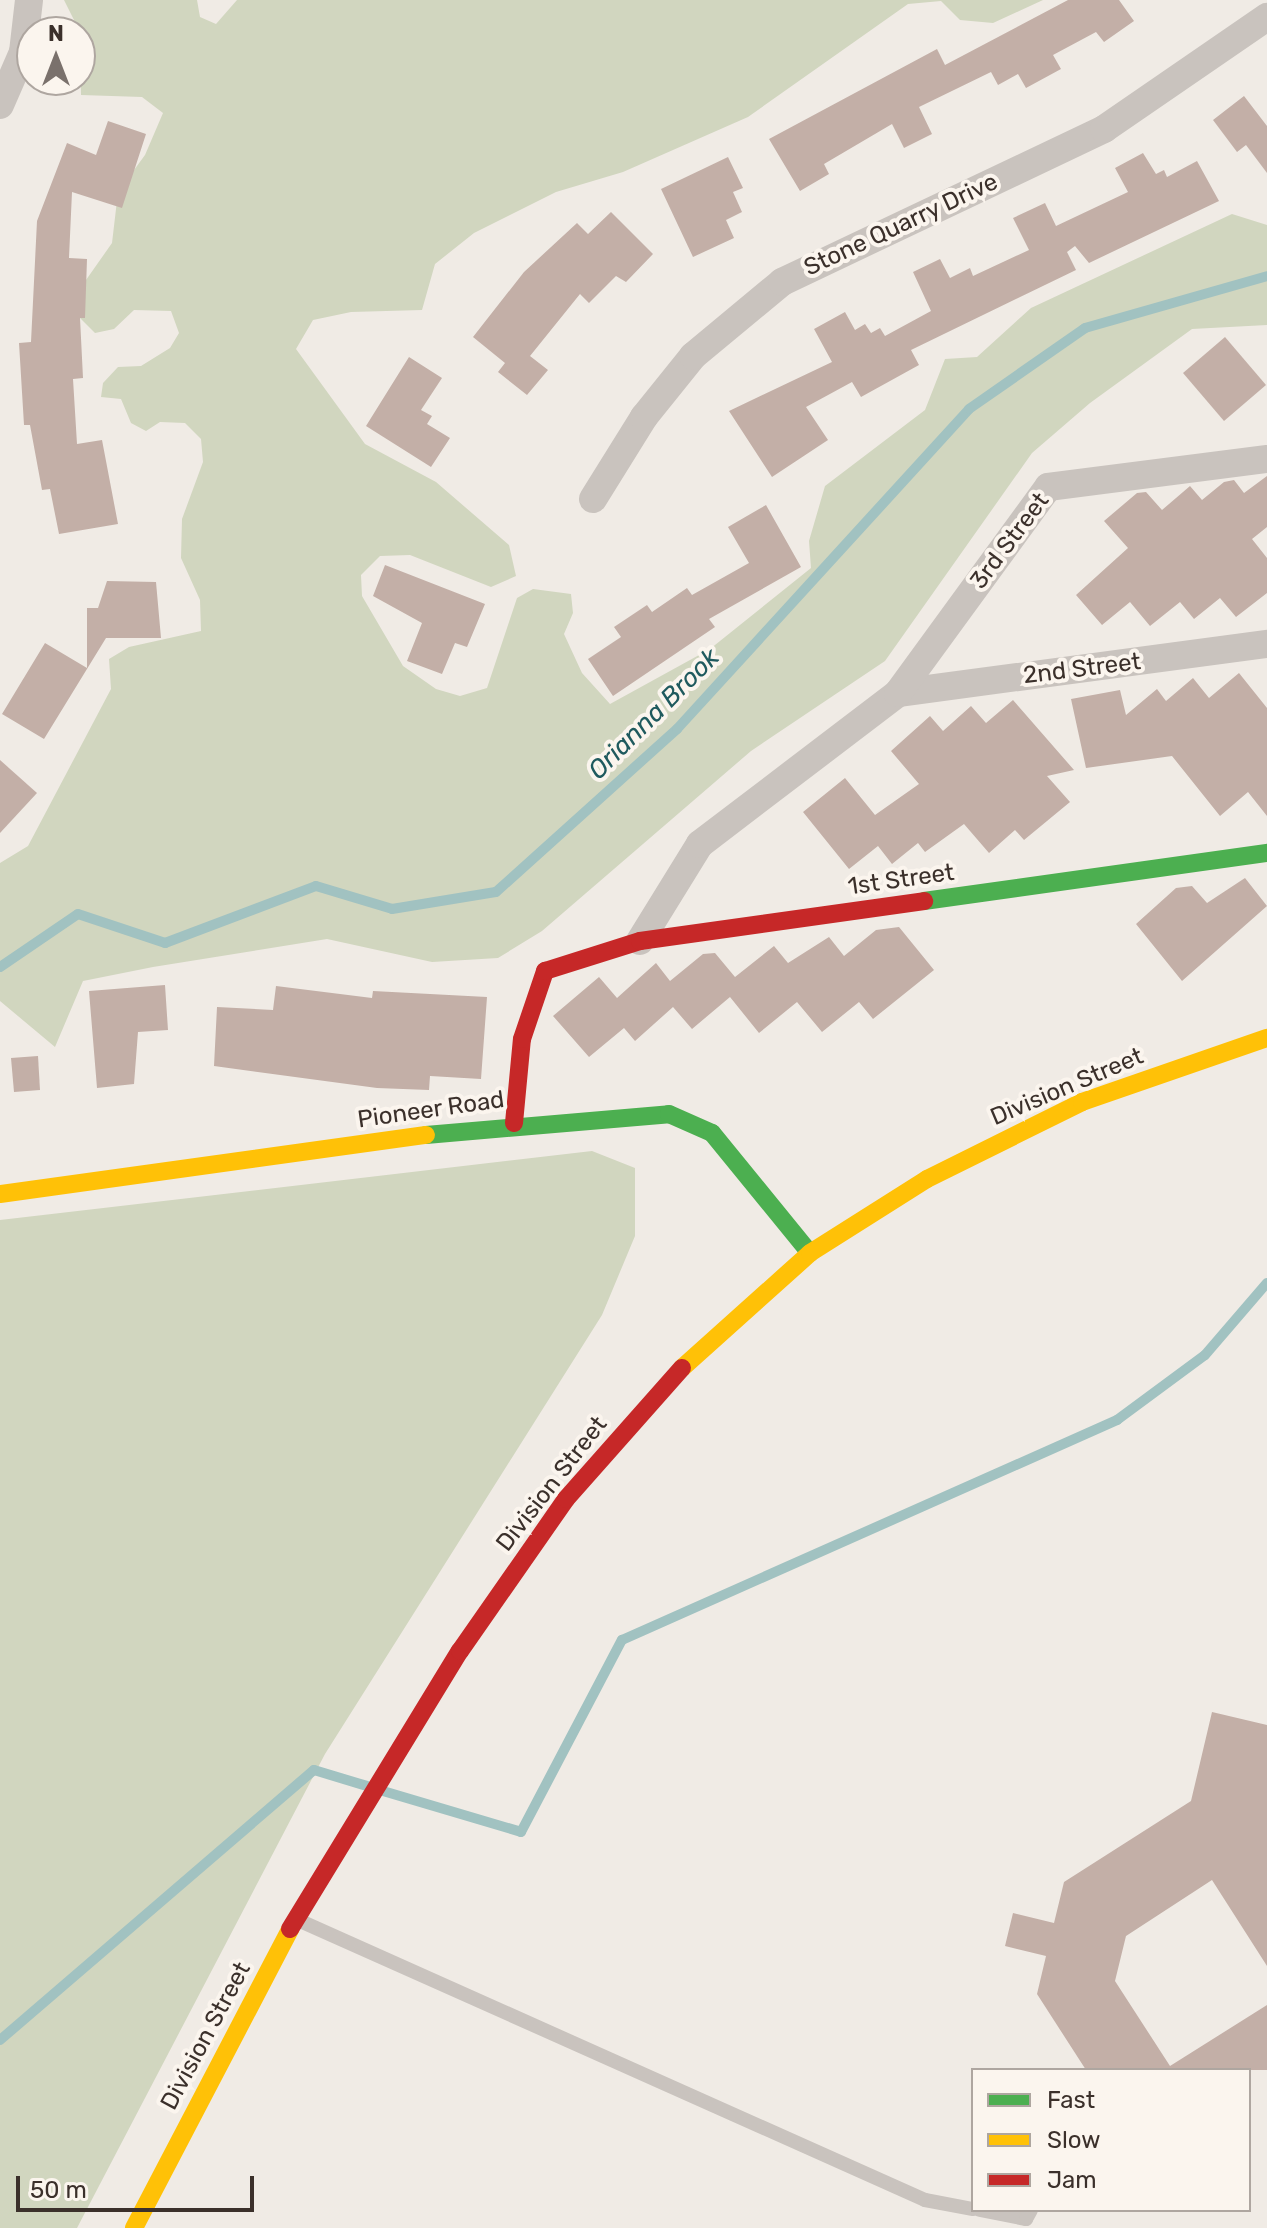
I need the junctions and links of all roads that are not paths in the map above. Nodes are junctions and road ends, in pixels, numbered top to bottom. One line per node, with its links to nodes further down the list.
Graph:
1 (29, 0): 3 (street)
2 (1267, 17): 5 (street, Stone Quarry Drive)
3 (0, 105)
4 (1267, 459): 7 (street, 3rd Street)
5 (593, 499)
6 (1267, 644): 7 (street, 2nd Street)
7 (898, 693): 9 (street)
8 (1267, 853): 9 (street, 1st Street)
9 (640, 941): 11 (street, 1st Street)
10 (1267, 1038): 13 (street, Division Street)
11 (514, 1123): 12 (street, Pioneer Road); 13 (street, Pioneer Road)
12 (0, 1194)
13 (810, 1253): 14 (street, Division Street)
14 (295, 1919): 15 (lane); 18 (street, Division Street)
15 (971, 2209)
16 (990, 2212): 17 (lane)
17 (1030, 2212)
18 (134, 2228)

